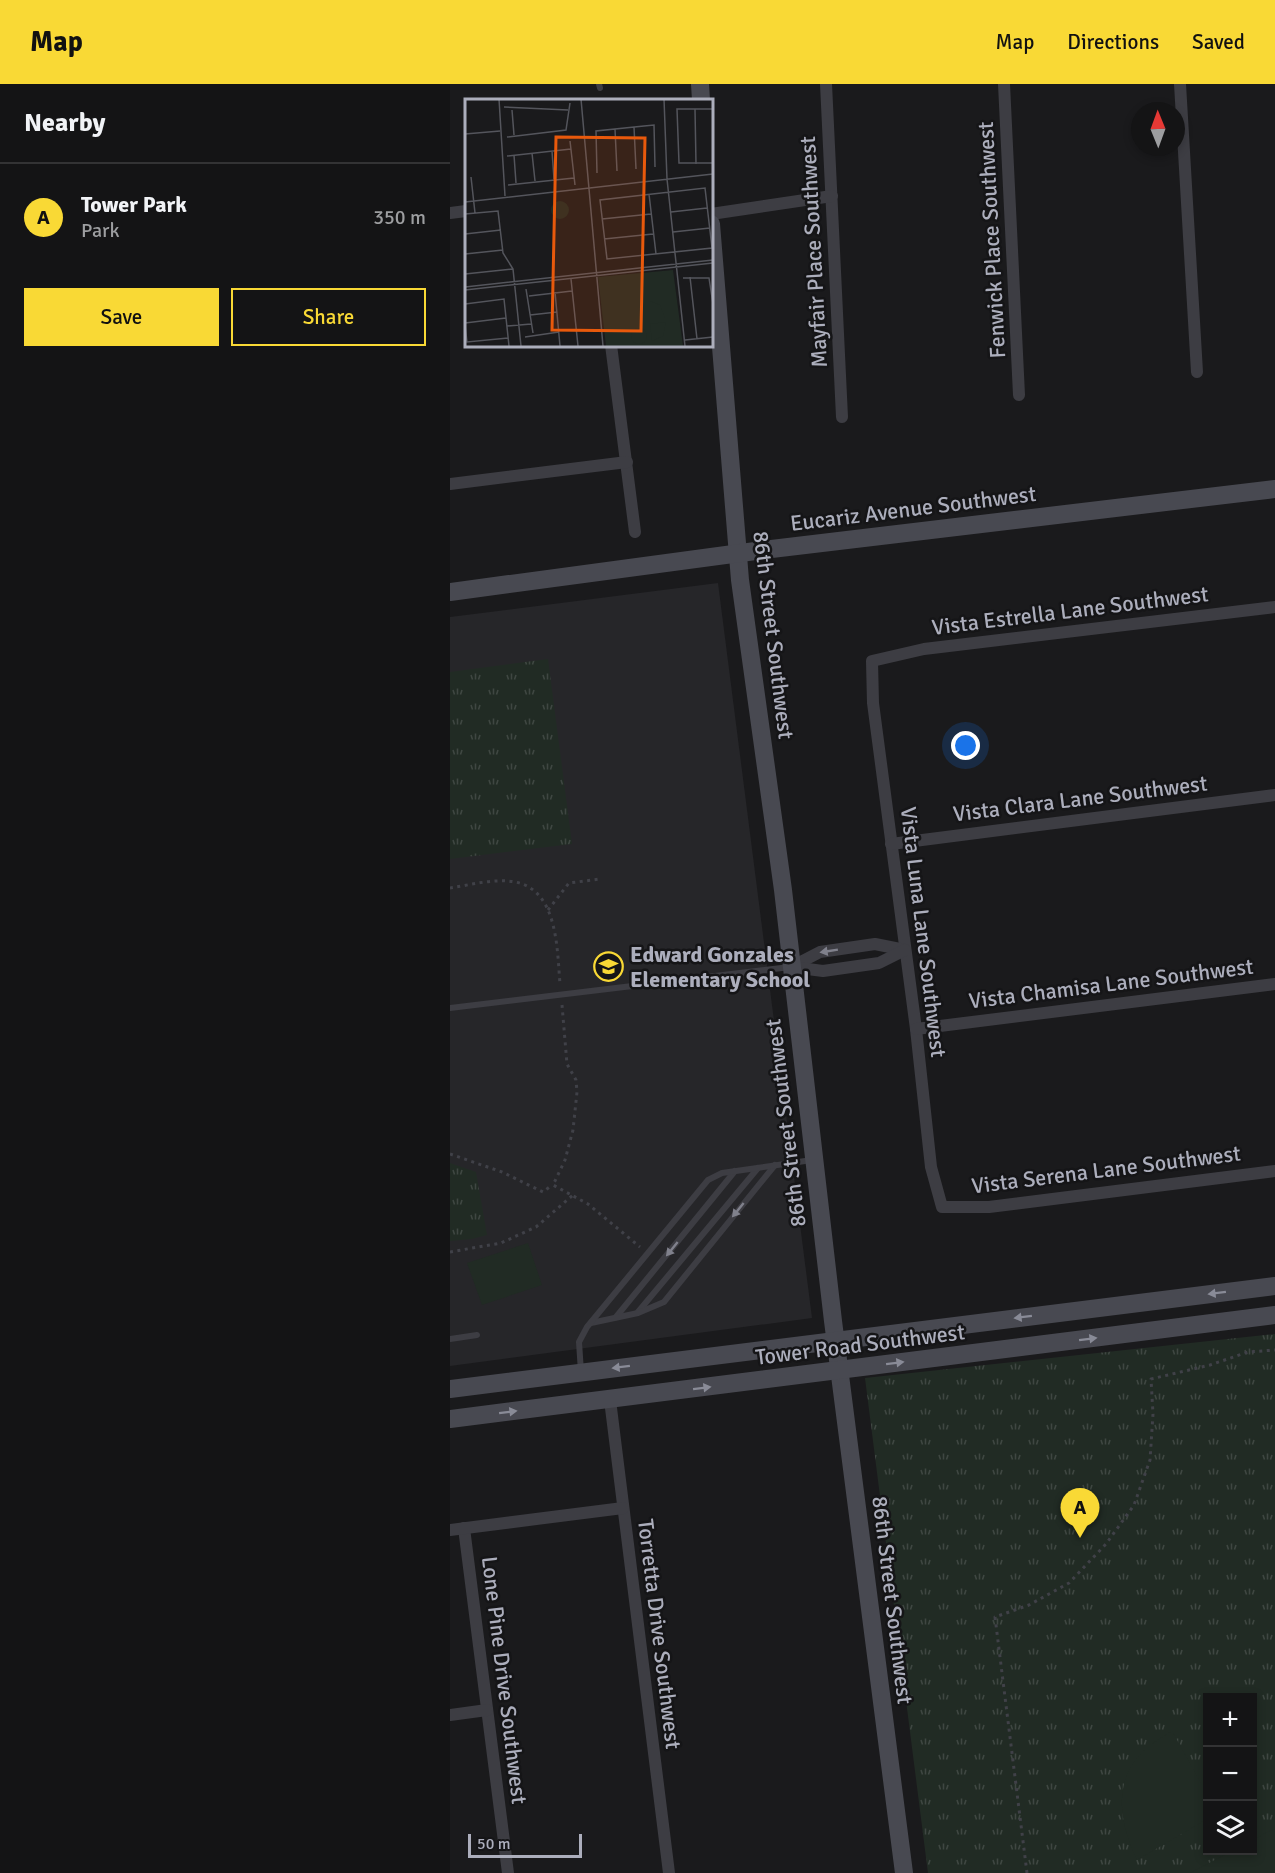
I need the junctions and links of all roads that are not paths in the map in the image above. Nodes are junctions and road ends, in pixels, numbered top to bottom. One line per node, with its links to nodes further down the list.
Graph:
1 (700, 84): 5 (street)
2 (825, 84): 6 (street, Mayfair Place Southwest)
3 (1004, 84): 14 (street, Fenwick Place Southwest)
4 (1180, 84): 13 (street)
5 (701, 99)
6 (832, 196): 9 (street); 15 (street, Mayfair Place Southwest)
7 (465, 211): 8 (street)
8 (450, 213)
9 (712, 214)
10 (712, 247): 11 (street, 86th Street Southwest)
11 (715, 316): 20 (street, 86th Street Southwest)
12 (611, 346): 16 (street)
13 (1197, 372)
14 (1020, 395)
15 (842, 417)
16 (627, 462): 17 (street); 19 (street)
17 (450, 484)
18 (1275, 489): 20 (street, Eucariz Avenue Southwest)
19 (635, 532)
20 (738, 554): 21 (street, Eucariz Avenue Southwest); 27 (street, 86th Street Southwest)
21 (450, 592)
22 (1275, 607): 23 (street, Vista Estrella Lane Southwest)
23 (872, 661): 25 (street, Vista Luna Lane Southwest)
24 (1275, 795): 25 (street, Vista Clara Lane Southwest)
25 (891, 844): 26 (street, Vista Luna Lane Southwest)
26 (905, 950): 27 (street); 27 (street, one-way to 27); 30 (street, Vista Luna Lane Southwest)
27 (791, 967): 29 (lane); 31 (street, 86th Street Southwest)
28 (1275, 984): 30 (street, Vista Chamisa Lane Southwest)
29 (450, 1008)
30 (916, 1029): 36 (street, Vista Luna Lane Southwest)
31 (814, 1159): 32 (lane); 44 (street, 86th Street Southwest)
32 (775, 1165): 33 (lane); 38 (lane, one-way to 38)
33 (759, 1167): 34 (lane); 38 (lane)
34 (735, 1171): 40 (lane, one-way to 40); 41 (lane)
35 (1275, 1171): 36 (street, Vista Serena Lane Southwest)
36 (942, 1207)
37 (1275, 1286): 44 (street, Tower Road Southwest, one-way to 44)
38 (638, 1312): 40 (lane)
39 (1275, 1315): 45 (street, Tower Road Southwest, one-way to 39)
40 (616, 1318): 41 (lane)
41 (591, 1323): 46 (lane)
42 (477, 1335): 43 (lane)
43 (450, 1339)
44 (835, 1340): 45 (street, 86th Street Southwest); 46 (street, Tower Road Southwest, one-way to 46)
45 (840, 1370): 48 (street, Tower Road Southwest, one-way to 45); 57 (street, 86th Street Southwest)
46 (581, 1372): 47 (street, Tower Road Southwest)
47 (450, 1389)
48 (610, 1400): 49 (street, Tower Road Southwest, one-way to 48); 50 (street, Torretta Drive Southwest)
49 (450, 1419)
50 (623, 1508): 51 (street); 56 (street, Torretta Drive Southwest)
51 (464, 1528): 52 (street); 53 (street, Lone Pine Drive Southwest)
52 (450, 1530)
53 (487, 1710): 54 (street); 55 (street, Lone Pine Drive Southwest)
54 (450, 1715)
55 (508, 1873)
56 (669, 1873)
57 (903, 1873)

